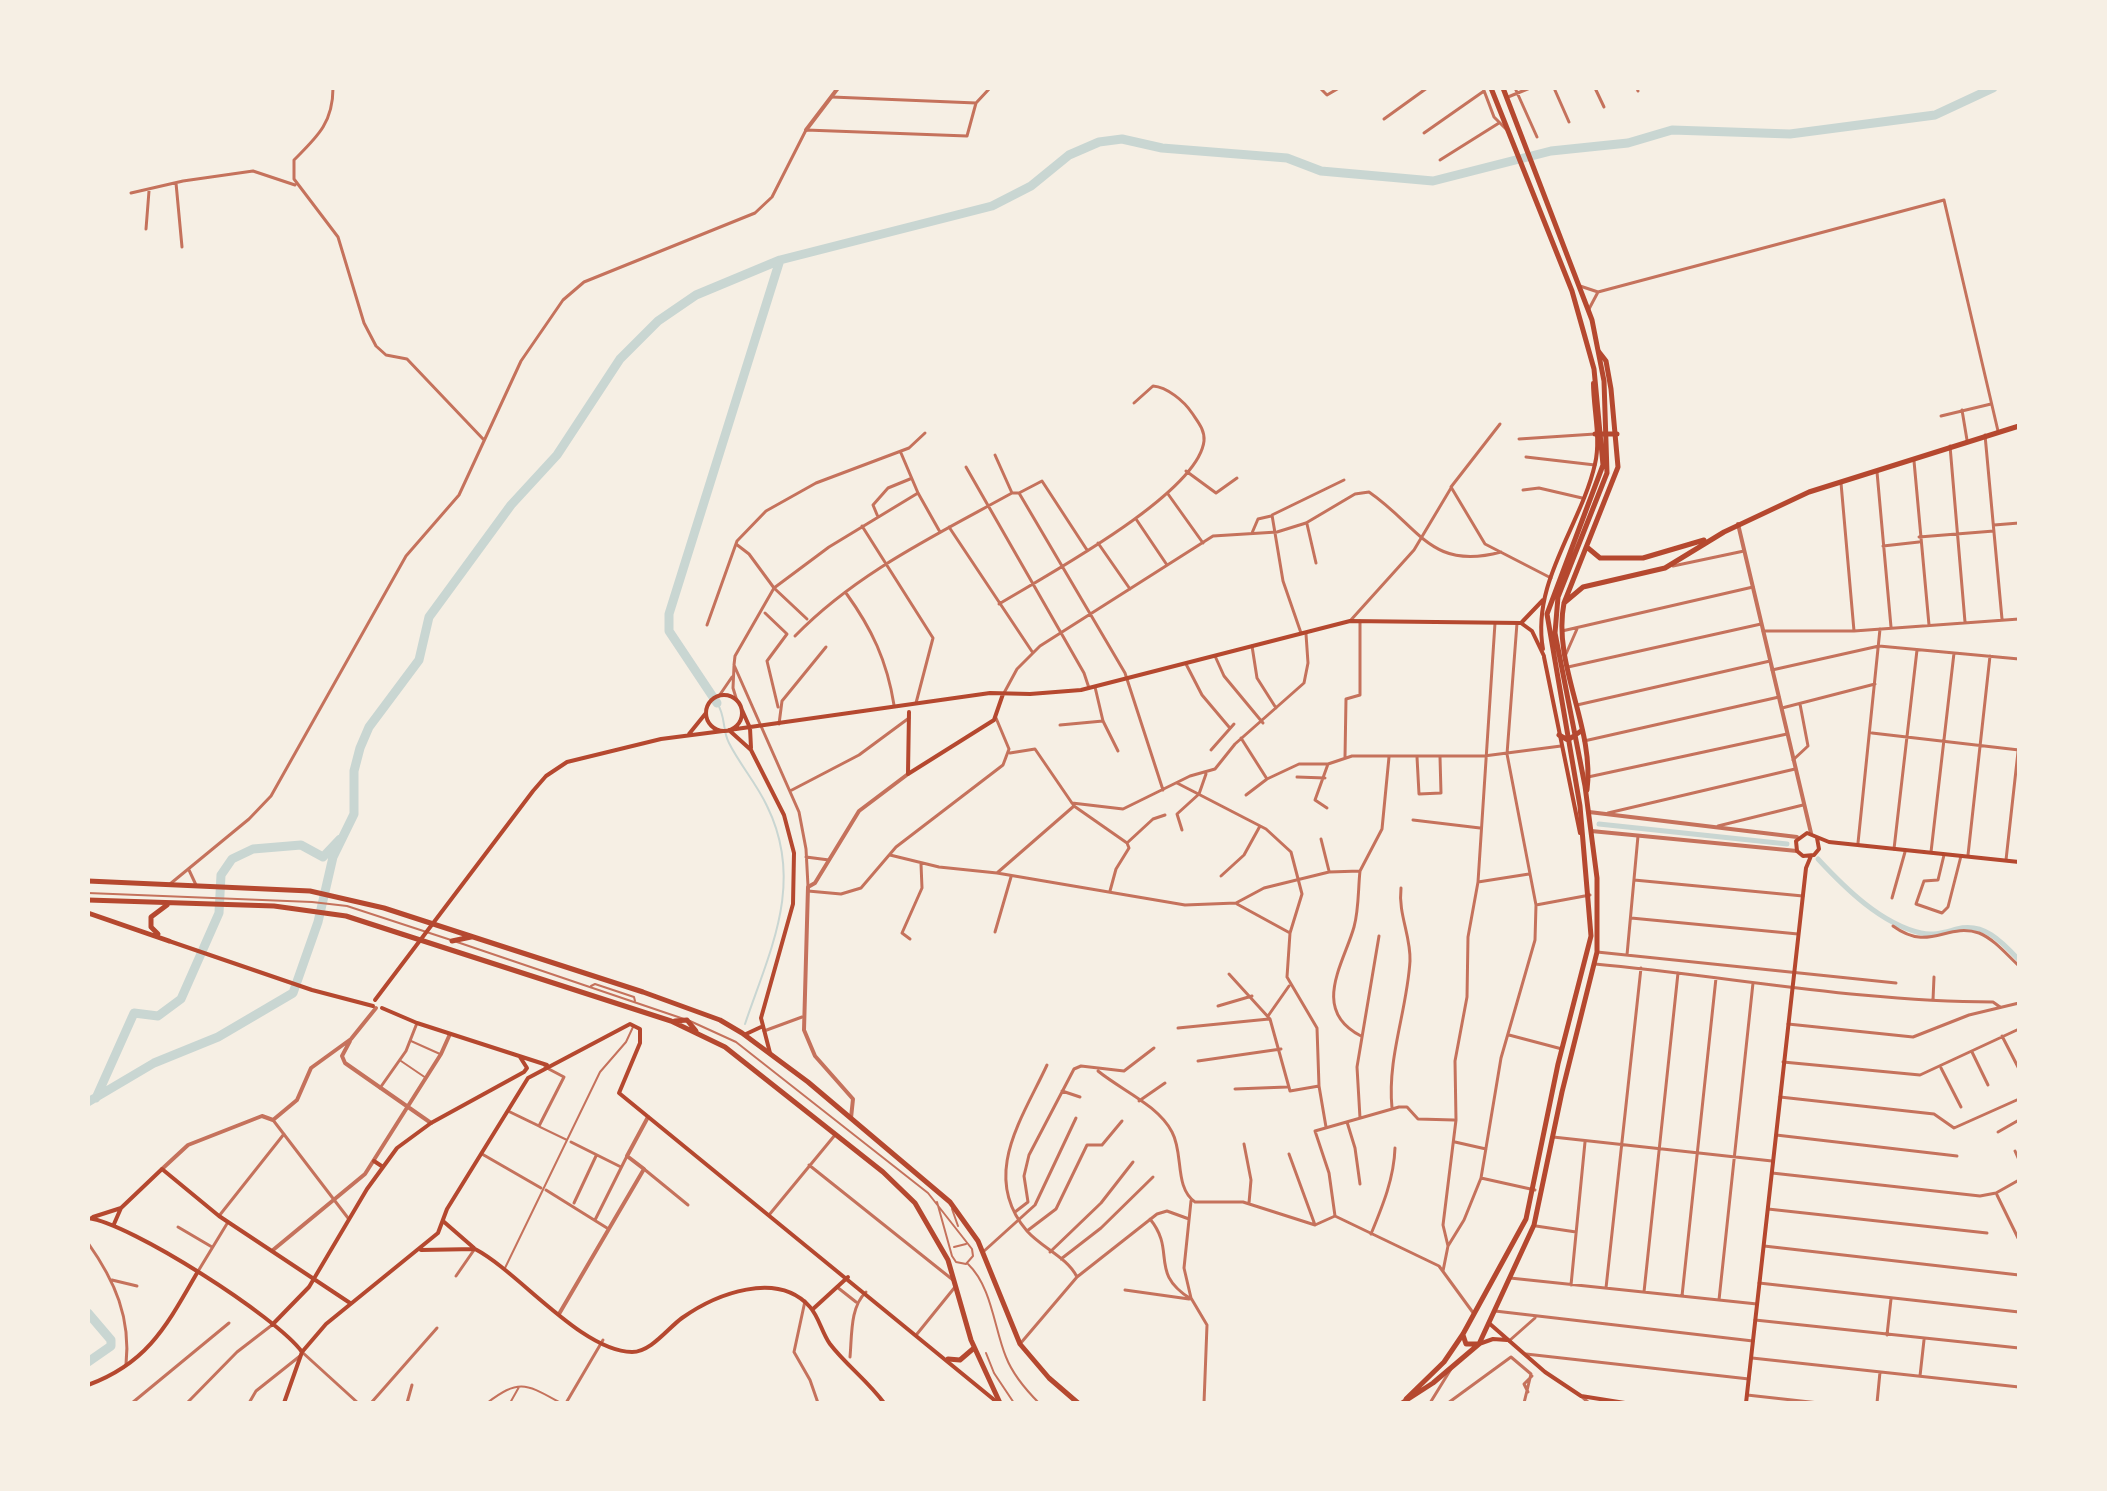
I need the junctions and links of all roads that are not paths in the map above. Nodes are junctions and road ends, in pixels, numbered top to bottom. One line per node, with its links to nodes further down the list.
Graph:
1 (333, 88): 27 (street)
2 (838, 88): 14 (street)
3 (990, 88): 16 (street)
4 (1339, 88): 12 (street)
5 (1427, 88): 18 (street)
6 (1503, 88): 15 (main road)
7 (1515, 88): 13 (street)
8 (1530, 88): 13 (street)
9 (1554, 88): 19 (street)
10 (1595, 88): 17 (street)
11 (1486, 89): 20 (street); 22 (main road); 23 (street)
12 (1321, 90)
13 (1518, 93): 15 (street); 24 (street)
14 (831, 97): 16 (street); 21 (street)
15 (1506, 98): 32 (main road)
16 (976, 103): 21 (street)
17 (1604, 107)
18 (1384, 119)
19 (1569, 122)
20 (1499, 123): 22 (street); 25 (street)
21 (806, 130): 48 (street)
22 (1510, 132): 44 (main road)
23 (1424, 133)
24 (1537, 137)
25 (1440, 160)
26 (176, 183): 27 (street); 28 (street); 31 (street)
27 (298, 186): 48 (street)
28 (149, 191): 29 (street); 30 (street)
29 (131, 193)
30 (146, 229)
31 (182, 247)
32 (1579, 284): 33 (street); 34 (main road)
33 (1598, 292): 34 (street); 37 (street)
34 (1588, 310): 35 (main road)
35 (1599, 352): 44 (main road); 45 (main road)
36 (1134, 403): 57 (street)
37 (1991, 404): 38 (street); 42 (street)
38 (1962, 410): 39 (street); 49 (street)
39 (1941, 416)
40 (1500, 424): 63 (street)
41 (2019, 426): 42 (main road)
42 (1998, 431): 46 (main road)
43 (925, 433): 51 (street)
44 (1602, 434): 45 (main road); 47 (street); 55 (main road); 85 (main road); 131 (main road)
45 (1617, 434): 93 (main road)
46 (1985, 435): 49 (main road); 76 (street)
47 (1519, 439)
48 (484, 440): 257 (street)
49 (1967, 440): 50 (main road)
50 (1950, 446): 54 (main road); 86 (street)
51 (900, 452): 59 (street); 91 (street)
52 (995, 455): 65 (street)
53 (1526, 457): 55 (street)
54 (1913, 458): 58 (main road); 88 (street)
55 (1595, 465): 68 (main road)
56 (966, 467): 69 (street)
57 (1187, 470): 60 (street); 67 (street)
58 (1877, 470): 62 (main road); 92 (street)
59 (911, 478): 66 (street); 71 (street)
60 (1237, 478)
61 (1344, 480): 70 (street)
62 (1840, 480): 75 (main road); 128 (street)
63 (1451, 487): 87 (street); 96 (street)
64 (1523, 490): 68 (street)
65 (1015, 492): 69 (street); 94 (street); 100 (street)
66 (918, 493): 71 (street); 81 (street)
67 (1168, 494): 72 (street); 90 (street)
68 (1582, 498): 79 (main road)
69 (988, 506): 78 (street); 103 (street)
70 (1272, 515): 82 (street); 84 (street)
71 (878, 517): 77 (street)
72 (1135, 517): 89 (street); 99 (street)
73 (1306, 523): 82 (street); 87 (street); 97 (street)
74 (2019, 523): 76 (street)
75 (1738, 524): 83 (main road); 95 (street)
76 (1994, 525): 80 (street)
77 (862, 526): 98 (street); 105 (street)
78 (949, 527): 81 (street); 110 (street)
79 (1569, 531): 85 (main road); 102 (main road)
80 (1994, 531): 86 (street); 114 (street)
81 (940, 532): 98 (street)
82 (1277, 532): 84 (street); 130 (street)
83 (1724, 532): 93 (main road); 101 (main road)
84 (1252, 533): 90 (street)
85 (1576, 534): 185 (main road)
86 (1957, 535): 88 (street); 120 (street)
87 (1422, 539): 96 (street); 116 (street)
88 (1920, 540): 92 (street); 123 (street)
89 (1098, 543): 94 (street); 106 (street)
90 (1203, 543): 99 (street)
91 (736, 544): 105 (street); 122 (street)
92 (1883, 546): 124 (street)
93 (1588, 548): 109 (main road)
94 (1087, 550): 100 (street)
95 (1745, 551): 101 (street); 104 (street)
96 (1501, 552): 102 (street)
97 (1316, 563)
98 (884, 564): 107 (street); 157 (street)
99 (1167, 565): 106 (street)
100 (1064, 566): 103 (street); 112 (street)
101 (1665, 568): 109 (main road)
102 (1551, 578): 108 (main road)
103 (1032, 584): 110 (street); 129 (street)
104 (1753, 587): 121 (street); 125 (street)
105 (774, 588): 111 (street); 115 (street)
106 (1130, 589): 112 (street)
107 (845, 592): 115 (street); 160 (street)
108 (1545, 598): 119 (main road); 142 (main road)
109 (1564, 603): 131 (main road)
110 (999, 604): 138 (street)
111 (763, 612): 132 (street); 147 (street)
112 (1091, 614): 129 (street); 151 (street)
113 (2019, 619): 114 (street)
114 (2003, 620): 120 (street)
115 (808, 621): 133 (street)
116 (1350, 621): 117 (main road); 130 (main road)
117 (1360, 621): 118 (main road); 198 (street)
118 (1495, 623): 119 (main road); 197 (street)
119 (1519, 623): 142 (main road); 196 (street)
120 (1965, 623): 123 (street)
121 (1761, 624): 127 (street); 148 (street)
122 (707, 625)
123 (1929, 625): 124 (street)
124 (1891, 627): 126 (street)
125 (1578, 628): 131 (street); 140 (street)
126 (1880, 629): 128 (street); 135 (street)
127 (1763, 631): 128 (street); 145 (street)
128 (1854, 631)
129 (1061, 632): 138 (street); 153 (street)
130 (1303, 632): 134 (main road); 163 (street)
131 (1558, 632): 140 (main road); 185 (main road)
132 (787, 634): 133 (street); 162 (street)
133 (795, 636)
134 (1252, 646): 141 (main road); 163 (street)
135 (1879, 646): 137 (street); 149 (street); 152 (street)
136 (826, 647): 162 (street)
137 (1917, 649): 139 (street); 184 (street)
138 (1033, 653): 154 (street)
139 (1954, 653): 143 (street); 187 (street)
140 (1566, 654): 148 (main road)
141 (1215, 656): 146 (main road); 170 (street)
142 (1544, 656): 181 (main road)
143 (1990, 656): 144 (street); 190 (street)
144 (2019, 659)
145 (1770, 661): 149 (street); 161 (street)
146 (1186, 663): 151 (main road); 175 (street)
147 (734, 665): 150 (street); 174 (street)
148 (1568, 667): 161 (main road)
149 (1772, 670): 156 (street)
150 (733, 674): 155 (street); 158 (street)
151 (1125, 678): 153 (main road); 212 (street)
152 (1875, 684): 159 (street); 179 (street)
153 (1092, 687): 154 (main road); 169 (street)
154 (1004, 693): 157 (main road); 168 (main road)
155 (719, 696): 158 (main road); 165 (main road)
156 (1779, 697): 164 (street); 186 (street)
157 (916, 703): 160 (main road); 167 (main road)
158 (739, 704): 166 (main road); 177 (main road)
159 (1800, 704): 164 (street); 202 (street)
160 (894, 705): 167 (main road); 171 (main road)
161 (1577, 705): 178 (main road)
162 (778, 707): 171 (street)
163 (1276, 708): 170 (street)
164 (1781, 709): 180 (street)
165 (706, 713): 177 (main road); 182 (main road)
166 (746, 715): 174 (main road); 176 (main road)
167 (909, 715): 206 (main road); 213 (street)
168 (996, 718): 195 (street); 206 (main road)
169 (1103, 721): 173 (street); 194 (street)
170 (1263, 723): 183 (street)
171 (779, 724): 174 (main road)
172 (1234, 724): 175 (street)
173 (1060, 725)
174 (759, 727): 176 (main road); 213 (street)
175 (1229, 727): 192 (street)
176 (750, 728): 177 (main road); 191 (main road)
177 (727, 730): 182 (main road); 191 (main road)
178 (1581, 731): 185 (main road); 186 (main road)
179 (1870, 733): 184 (street); 238 (street)
180 (1787, 734): 202 (street); 208 (street)
181 (1559, 735): 185 (main road); 189 (main road)
182 (687, 736): 313 (main road)
183 (1241, 738): 205 (street); 210 (street)
184 (1908, 738): 187 (street); 241 (street)
185 (1571, 739): 216 (main road); 239 (main road)
186 (1584, 741): 208 (main road)
187 (1945, 742): 190 (street); 244 (street)
188 (2019, 743): 193 (street)
189 (1561, 746): 196 (street); 239 (main road)
190 (1981, 746): 193 (street); 251 (street)
191 (751, 750): 324 (main road)
192 (1211, 750)
193 (2019, 750): 253 (street)
194 (1118, 751)
195 (1009, 754): 217 (street); 246 (street)
196 (1507, 754): 197 (street); 261 (street)
197 (1484, 756): 201 (street); 227 (street)
198 (1345, 757): 199 (street); 203 (street)
199 (1389, 757): 200 (street); 258 (street)
200 (1417, 757): 201 (street); 201 (street)
201 (1440, 757)
202 (1793, 760): 204 (street)
203 (1328, 764): 209 (street); 210 (street)
204 (1795, 769): 218 (street); 221 (street)
205 (1207, 772): 211 (street); 214 (street)
206 (908, 774): 252 (street)
207 (1297, 777): 209 (street)
208 (1588, 777): 216 (main road)
209 (1325, 778): 219 (street)
210 (1267, 779): 215 (street)
211 (1177, 783): 212 (street); 214 (street)
212 (1163, 790): 217 (street)
213 (790, 791): 250 (street)
214 (1199, 794): 225 (street); 228 (street)
215 (1246, 795)
216 (1586, 795): 220 (main road)
217 (1073, 804): 237 (street); 260 (street)
218 (1803, 805): 224 (street); 226 (street)
219 (1327, 808)
220 (1588, 812): 221 (street); 229 (main road)
221 (1606, 814): 226 (street)
222 (1165, 815): 237 (street)
223 (1413, 820): 227 (street)
224 (1806, 823): 230 (street); 231 (street)
225 (1260, 826): 262 (street); 264 (street)
226 (1714, 827): 233 (street)
227 (1480, 828): 267 (street)
228 (1182, 830)
229 (1591, 831): 232 (street); 294 (main road)
230 (1803, 833): 231 (main road); 233 (main road)
231 (1811, 833): 234 (main road)
232 (1638, 836): 243 (street); 265 (street)
233 (1797, 837): 243 (main road)
234 (1817, 838): 236 (main road); 240 (main road)
235 (1321, 839): 259 (street)
236 (1829, 842): 238 (main road); 240 (main road)
237 (1127, 843): 272 (street)
238 (1858, 843): 241 (main road)
239 (1584, 849): 274 (main road)
240 (1819, 849): 248 (main road)
241 (1894, 849): 242 (main road)
242 (1906, 850): 244 (main road); 276 (street)
243 (1797, 851): 247 (main road)
244 (1931, 852): 245 (main road)
245 (1944, 853): 249 (main road); 249 (street)
246 (890, 855): 255 (street); 271 (street)
247 (1803, 856): 248 (main road); 256 (main road)
248 (1811, 856): 256 (main road)
249 (1961, 856): 251 (main road)
250 (806, 857): 252 (street); 271 (street)
251 (1968, 857): 253 (main road)
252 (829, 860): 271 (street)
253 (2006, 860): 254 (main road)
254 (2019, 862)
255 (921, 864): 260 (street); 291 (street)
256 (1806, 868): 275 (main road)
257 (189, 870): 268 (street); 269 (street)
258 (1360, 871): 259 (street); 330 (street)
259 (1329, 872): 264 (street)
260 (997, 873): 263 (street)
261 (1529, 874): 267 (street); 282 (street)
262 (1221, 876)
263 (1011, 877): 272 (street); 286 (street)
264 (1301, 880): 281 (street); 287 (street)
265 (1634, 880): 275 (street); 284 (street)
266 (88, 881): 268 (main road)
267 (1478, 882): 374 (street)
268 (170, 884): 269 (main road)
269 (199, 885): 290 (main road)
270 (1401, 888): 367 (street)
271 (808, 889): 316 (street)
272 (1110, 891): 281 (street)
273 (88, 893): 278 (street)
274 (1590, 895): 282 (street); 337 (main road)
275 (1803, 896): 288 (main road)
276 (1892, 898)
277 (88, 900): 280 (main road)
278 (200, 901): 279 (main road); 280 (main road)
279 (225, 902): 293 (street); 319 (main road)
280 (170, 903): 292 (main road)
281 (1236, 903): 287 (street)
282 (1536, 905): 329 (street)
283 (88, 913): 292 (main road)
284 (1631, 918): 288 (street); 295 (street)
285 (1893, 926): 297 (street)
286 (995, 932)
287 (1290, 933): 306 (street)
288 (1798, 934): 299 (main road)
289 (1379, 936): 330 (street)
290 (472, 937): 293 (main road); 327 (main road)
291 (910, 939)
292 (169, 941): 313 (main road)
293 (452, 941): 307 (street)
294 (1597, 952): 295 (street); 296 (main road)
295 (1627, 955): 299 (street)
296 (1595, 964): 298 (street); 385 (main road)
297 (2019, 966)
298 (1641, 968): 300 (street); 390 (street)
299 (1794, 972): 305 (street); 308 (main road)
300 (1678, 973): 302 (street); 392 (street)
301 (1229, 974): 309 (street)
302 (1716, 977): 304 (street); 395 (street)
303 (1934, 977): 310 (street)
304 (1753, 983): 308 (street); 400 (street)
305 (1896, 983)
306 (1290, 985): 317 (street); 356 (street)
307 (589, 986): 311 (street); 311 (street)
308 (1792, 987): 310 (street); 322 (main road)
309 (1252, 996): 314 (street); 317 (street)
310 (1933, 1000): 315 (street)
311 (635, 1002): 318 (street)
312 (2019, 1003): 315 (street)
313 (378, 1005): 320 (main road); 332 (street)
314 (1218, 1006)
315 (2000, 1007): 322 (street)
316 (802, 1017): 324 (street); 370 (street)
317 (1269, 1017): 323 (street); 336 (street)
318 (687, 1020): 319 (main road); 326 (main road); 420 (street)
319 (671, 1021): 326 (main road)
320 (417, 1023): 328 (main road); 333 (street)
321 (634, 1024): 347 (main road); 369 (main road); 386 (street)
322 (1788, 1024): 345 (main road)
323 (1178, 1028)
324 (762, 1029): 327 (main road); 340 (main road)
325 (2019, 1029): 331 (street)
326 (697, 1031): 383 (main road)
327 (742, 1033): 340 (main road)
328 (450, 1034): 341 (street); 342 (main road)
329 (1509, 1035): 337 (street); 393 (street)
330 (1361, 1036): 372 (street)
331 (2002, 1036): 338 (street); 349 (street)
332 (351, 1039): 334 (street); 339 (street)
333 (411, 1041): 341 (street); 343 (street)
334 (337, 1048): 339 (street); 373 (street)
335 (1154, 1048): 350 (street)
336 (1281, 1049): 344 (street); 357 (street)
337 (1562, 1049): 417 (main road)
338 (1972, 1051): 348 (street); 355 (street)
339 (344, 1052): 358 (street)
340 (770, 1053): 370 (main road)
341 (441, 1054): 352 (street)
342 (520, 1057): 347 (main road); 351 (main road)
343 (400, 1061): 352 (street); 358 (street)
344 (1198, 1061)
345 (1783, 1062): 348 (street); 362 (main road)
346 (1047, 1065): 428 (street)
347 (546, 1066): 354 (main road); 379 (street)
348 (1941, 1068): 366 (street)
349 (2019, 1069)
350 (1098, 1071): 360 (street); 364 (street)
351 (513, 1077): 354 (main road); 378 (main road)
352 (426, 1078): 365 (street)
353 (1165, 1083): 364 (street)
354 (523, 1084): 368 (main road)
355 (1988, 1085)
356 (1319, 1086): 357 (street); 380 (street)
357 (1289, 1087): 359 (street)
358 (380, 1088): 365 (street)
359 (1235, 1089)
360 (1062, 1091): 361 (street); 428 (street)
361 (1080, 1097)
362 (1780, 1097): 363 (street); 384 (main road)
363 (2019, 1099)
364 (1139, 1101): 419 (street)
365 (407, 1106): 378 (street); 403 (street)
366 (1961, 1107)
367 (1392, 1108): 372 (street); 374 (street)
368 (507, 1110): 379 (street); 396 (main road)
369 (649, 1115): 399 (street); 429 (main road)
370 (851, 1118): 421 (main road)
371 (1076, 1118): 433 (street)
372 (1360, 1118): 377 (street)
373 (273, 1120): 382 (street); 409 (street)
374 (1456, 1120): 387 (street)
375 (2019, 1120): 381 (street)
376 (1122, 1121): 446 (street)
377 (1347, 1122): 380 (street); 415 (street)
378 (431, 1123): 407 (main road)
379 (539, 1126): 386 (street)
380 (1326, 1127): 431 (street)
381 (1998, 1132)
382 (284, 1134): 422 (street); 430 (street)
383 (835, 1135): 406 (street); 475 (main road)
384 (1776, 1135): 401 (street); 404 (main road)
385 (1553, 1137): 388 (street); 442 (main road)
386 (569, 1141): 398 (street); 416 (street)
387 (1453, 1142): 393 (street); 453 (street)
388 (1585, 1142): 390 (street); 447 (street)
389 (1244, 1144): 423 (street)
390 (1623, 1145): 392 (street); 479 (street)
391 (1395, 1148): 449 (street)
392 (1659, 1148): 395 (street); 483 (street)
393 (1486, 1149): 413 (street)
394 (2015, 1151): 402 (street)
395 (1697, 1152): 400 (street); 485 (street)
396 (481, 1154): 416 (street); 438 (main road)
397 (1289, 1154): 441 (street)
398 (596, 1156): 408 (street); 424 (street)
399 (627, 1156): 408 (street); 410 (street)
400 (1733, 1156): 404 (street); 488 (street)
401 (1957, 1156)
402 (2019, 1160)
403 (374, 1161): 407 (main road); 422 (street)
404 (1773, 1161): 411 (main road)
405 (1133, 1162): 461 (street)
406 (809, 1165): 429 (street); 475 (street)
407 (383, 1167): 437 (main road)
408 (621, 1167): 436 (street)
409 (162, 1169): 426 (main road); 430 (main road)
410 (644, 1169): 425 (street); 444 (street)
411 (1772, 1173): 418 (street); 427 (main road)
412 (1153, 1177): 462 (street)
413 (1481, 1178): 417 (street); 453 (street)
414 (2019, 1180): 418 (street)
415 (1360, 1184)
416 (544, 1189): 424 (street); 464 (street)
417 (1535, 1190): 480 (main road)
418 (1996, 1193): 450 (street)
419 (1191, 1199): 423 (street); 435 (street)
420 (937, 1202): 445 (street); 457 (street)
421 (950, 1202): 445 (street); 460 (main road)
422 (335, 1203): 437 (street); 458 (street)
423 (1249, 1203): 441 (street)
424 (574, 1205): 436 (street)
425 (688, 1205)
426 (121, 1208): 432 (main road); 440 (main road)
427 (1768, 1209): 448 (street); 454 (main road)
428 (1015, 1212): 433 (street)
429 (769, 1215): 469 (main road)
430 (219, 1216): 439 (main road)
431 (1335, 1216): 441 (street); 449 (street)
432 (89, 1218): 440 (main road)
433 (1018, 1219): 446 (street); 460 (street)
434 (1150, 1219): 435 (street); 470 (street); 487 (street)
435 (1189, 1219): 487 (street)
436 (595, 1220): 444 (street)
437 (349, 1221): 472 (main road)
438 (443, 1221): 456 (main road); 459 (main road)
439 (228, 1222): 455 (street); 458 (main road)
440 (114, 1224): 466 (main road)
441 (1315, 1225)
442 (1534, 1225): 447 (street); 471 (main road)
443 (178, 1227): 455 (street)
444 (610, 1230): 496 (street)
445 (960, 1231): 452 (street)
446 (1027, 1231): 461 (street)
447 (1576, 1232): 476 (street)
448 (1987, 1233)
449 (1371, 1234): 465 (street)
450 (2018, 1238)
451 (88, 1243): 473 (street)
452 (967, 1244): 457 (street); 463 (street)
453 (1448, 1246): 465 (street)
454 (1764, 1246): 468 (street); 474 (main road)
455 (212, 1247): 466 (street)
456 (475, 1249): 459 (main road); 464 (main road); 467 (street)
457 (953, 1249): 463 (street)
458 (273, 1250): 472 (main road)
459 (421, 1250): 490 (main road)
460 (983, 1252): 511 (main road)
461 (1050, 1252): 462 (street)
462 (1061, 1259): 470 (street)
463 (967, 1263): 546 (street)
464 (504, 1269): 496 (main road)
465 (1443, 1271): 497 (street)
466 (197, 1273): 502 (main road); 521 (main road)
467 (456, 1276)
468 (2019, 1276)
469 (848, 1277): 478 (main road); 482 (main road)
470 (1077, 1277): 511 (street)
471 (1507, 1277): 476 (street); 484 (main road)
472 (314, 1279): 490 (main road); 502 (main road)
473 (112, 1280): 477 (street); 521 (street)
474 (1759, 1283): 486 (street); 492 (main road)
475 (955, 1284): 504 (street); 513 (main road)
476 (1571, 1285): 479 (street)
477 (137, 1286)
478 (837, 1287): 489 (street); 493 (main road)
479 (1606, 1288): 483 (street)
480 (1487, 1289): 484 (main road); 497 (main road)
481 (1125, 1290): 487 (street)
482 (866, 1292): 489 (street); 504 (main road)
483 (1644, 1292): 485 (street)
484 (1500, 1295): 494 (main road)
485 (1682, 1296): 488 (street)
486 (1891, 1298): 495 (street); 506 (street)
487 (1192, 1300): 548 (street)
488 (1719, 1300): 492 (street)
489 (856, 1302): 518 (street)
490 (350, 1303): 516 (main road)
491 (806, 1303): 493 (main road); 508 (main road); 542 (street)
492 (1757, 1304): 499 (main road)
493 (813, 1309): 543 (main road)
494 (1495, 1311): 498 (street); 501 (main road)
495 (2019, 1312)
496 (559, 1314): 508 (main road)
497 (1474, 1314): 505 (main road)
498 (1535, 1318): 509 (street); 510 (street)
499 (1755, 1320): 506 (street); 510 (main road)
500 (229, 1323): 532 (street)
501 (1490, 1324): 509 (main road); 512 (main road)
502 (272, 1325): 516 (main road); 533 (street)
503 (437, 1328): 537 (street)
504 (917, 1334): 520 (main road)
505 (1463, 1334): 512 (main road); 549 (main road)
506 (1887, 1335): 507 (street)
507 (1924, 1340): 514 (street); 524 (street)
508 (602, 1341): 541 (street)
509 (1509, 1341): 512 (main road); 517 (main road)
510 (1753, 1341): 519 (main road)
511 (1020, 1344): 547 (main road)
512 (1479, 1344): 522 (main road)
513 (974, 1348): 520 (main road); 544 (main road)
514 (2019, 1348)
515 (986, 1353): 545 (street)
516 (301, 1354): 534 (street); 535 (main road); 536 (street)
517 (1524, 1354): 525 (street); 531 (main road)
518 (850, 1357)
519 (1751, 1358): 523 (street); 525 (main road)
520 (948, 1359): 544 (main road)
521 (126, 1365): 526 (main road)
522 (1452, 1368): 549 (main road); 550 (street)
523 (1880, 1372): 524 (street); 557 (street)
524 (1920, 1376): 529 (street)
525 (1749, 1379): 530 (main road)
526 (88, 1385)
527 (412, 1385): 538 (street)
528 (519, 1386): 539 (street); 540 (street); 541 (street)
529 (2019, 1387)
530 (1747, 1395): 555 (main road); 556 (street)
531 (1581, 1396): 553 (street); 554 (main road)
532 (132, 1403)
533 (187, 1403)
534 (249, 1403)
535 (284, 1403)
536 (358, 1403)
537 (371, 1403)
538 (407, 1403)
539 (487, 1403)
540 (510, 1403)
541 (563, 1403)
542 (818, 1403)
543 (884, 1403)
544 (999, 1403)
545 (1014, 1403)
546 (1039, 1403)
547 (1078, 1403)
548 (1204, 1403)
549 (1402, 1403)
550 (1430, 1403)
551 (1448, 1403): 552 (street)
552 (1524, 1403)
553 (1589, 1403)
554 (1625, 1403)
555 (1746, 1403)
556 (1819, 1403)
557 (1877, 1403)

